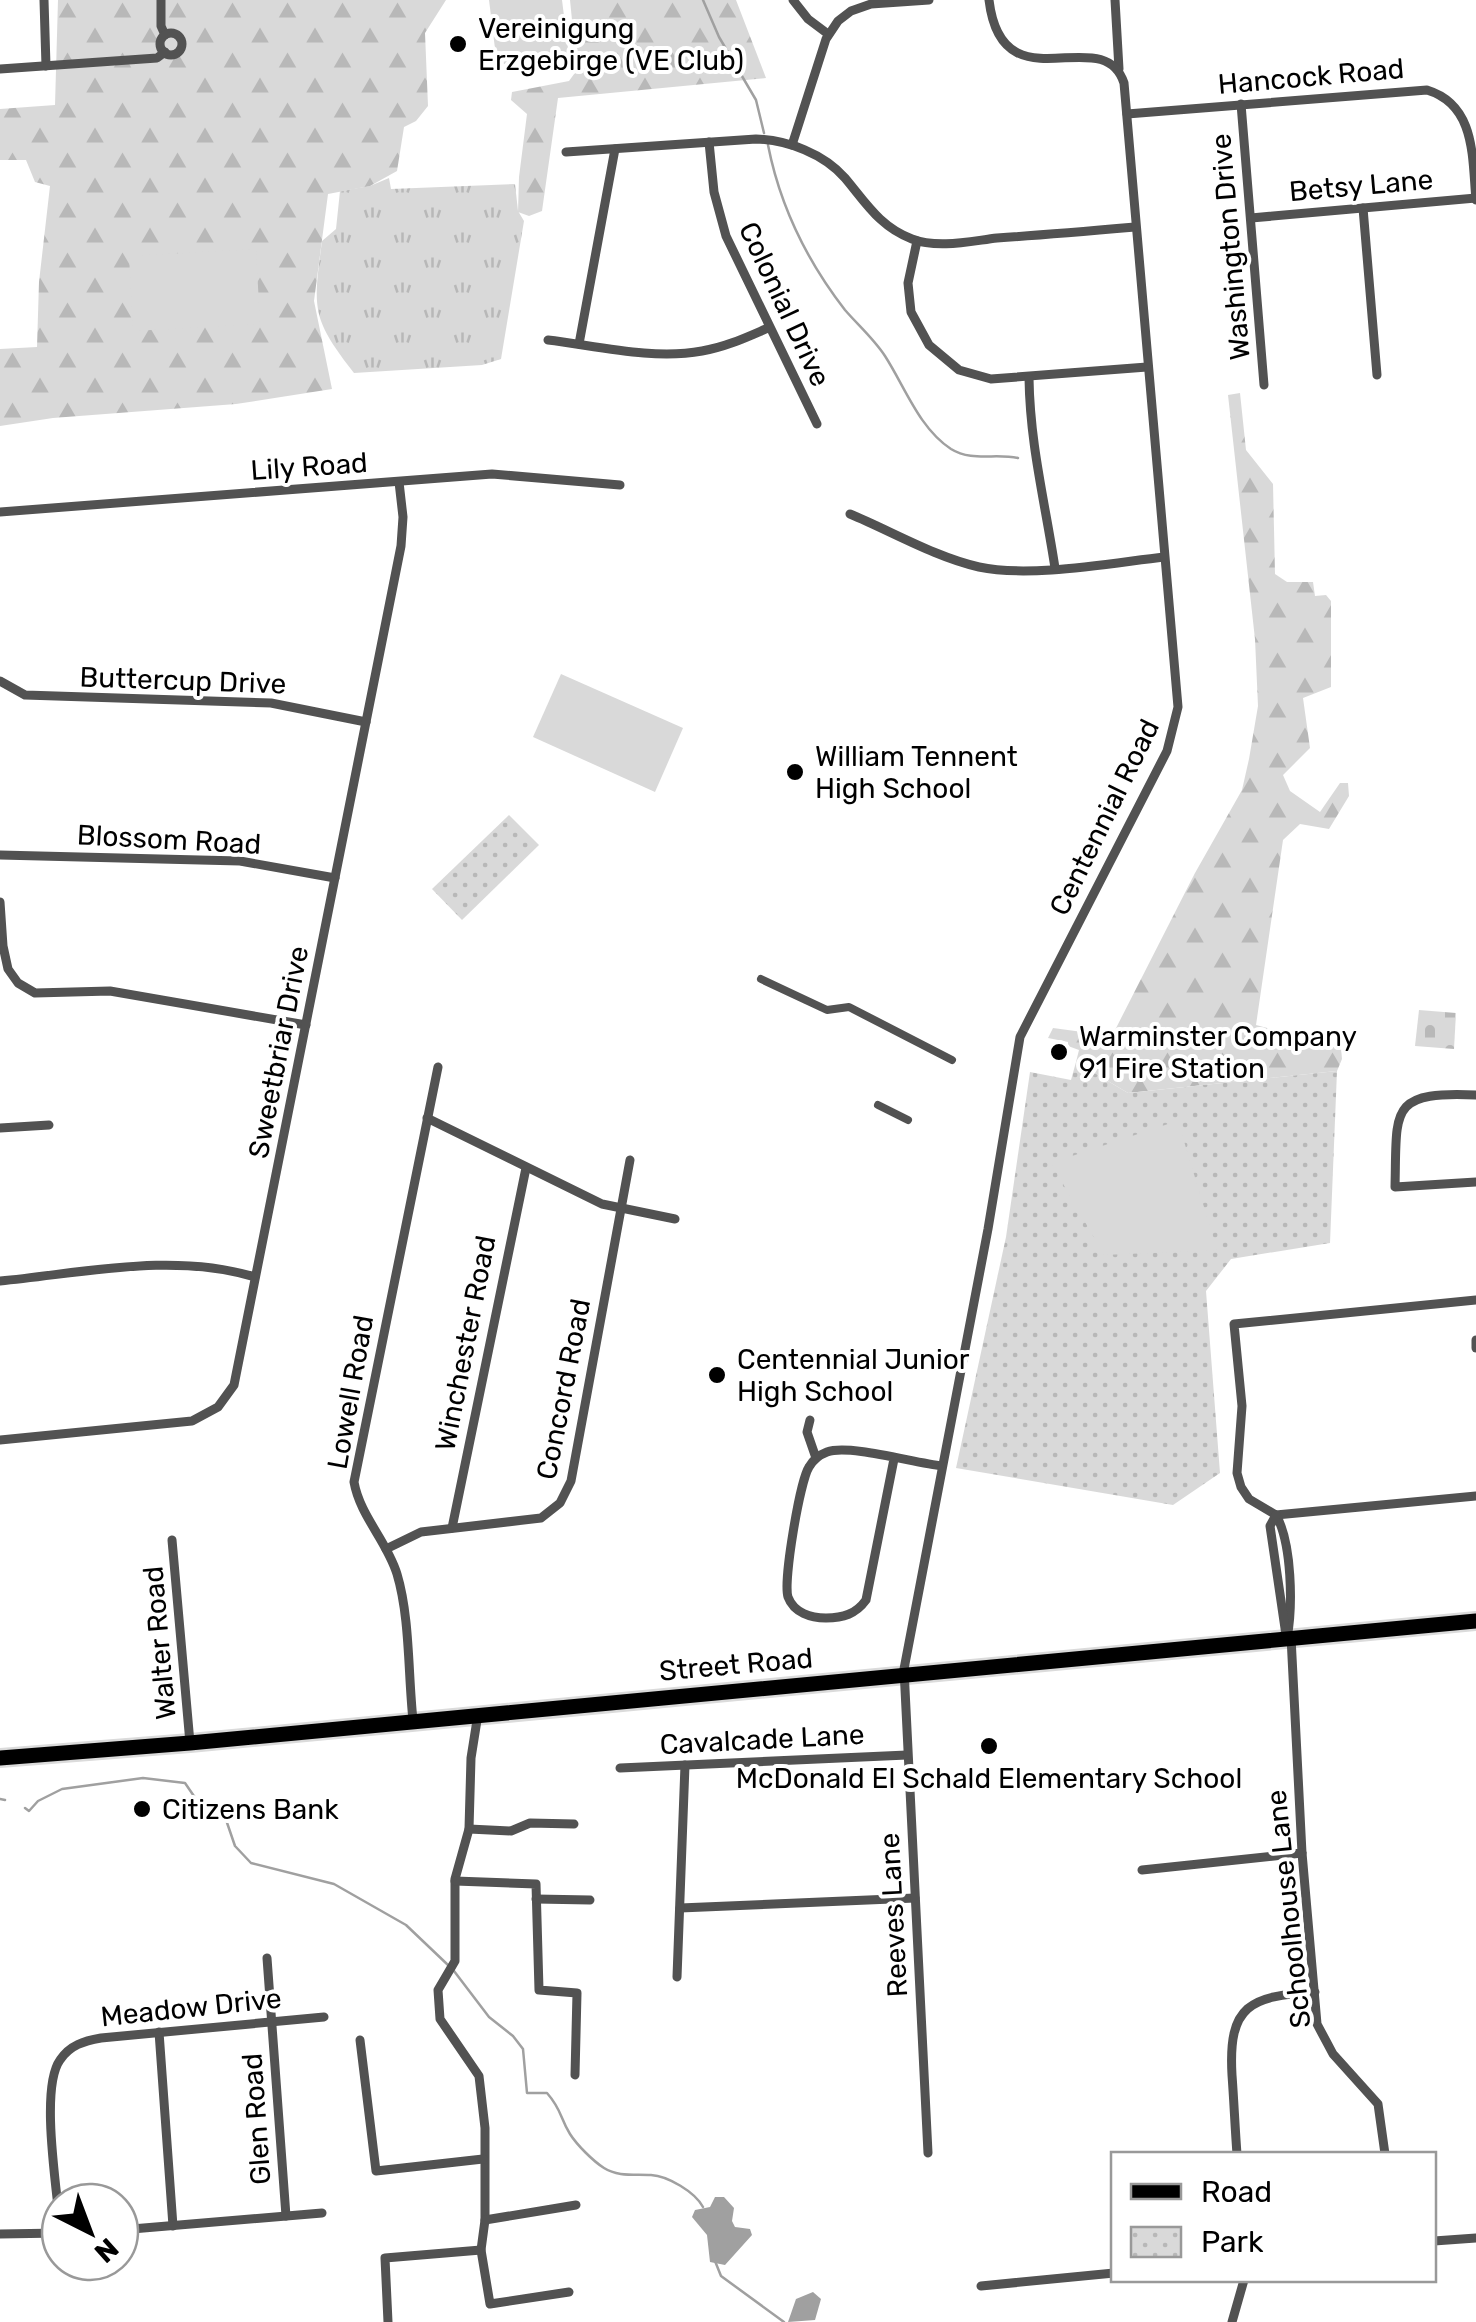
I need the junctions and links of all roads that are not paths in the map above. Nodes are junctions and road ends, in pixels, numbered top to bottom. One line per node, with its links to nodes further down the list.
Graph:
1 (44, 0): 10 (street)
2 (160, 0): 8 (street)
3 (793, 0): 7 (street)
4 (929, 0): 7 (street)
5 (989, 0): 12 (street)
6 (1115, 0): 12 (street, Centennial Road)
7 (828, 34): 16 (street)
8 (166, 35): 9 (street); 9 (street)
9 (166, 52): 10 (street)
10 (46, 66): 11 (street)
11 (0, 69)
12 (1119, 70): 14 (street, Centennial Road)
13 (1242, 104): 14 (street, Hancock Road); 19 (street, Hancock Road); 21 (street, Washington Drive)
14 (1127, 114): 22 (street, Centennial Road)
15 (709, 142): 16 (street); 17 (street); 24 (street, Colonial Drive)
16 (792, 146): 23 (street)
17 (616, 149): 18 (street); 26 (street)
18 (566, 152)
19 (1476, 199): 20 (street, Betsy Lane)
20 (1363, 208): 21 (street, Betsy Lane); 28 (street)
21 (1251, 218): 30 (street, Washington Drive)
22 (1135, 227): 23 (street); 27 (street, Centennial Road)
23 (917, 241): 29 (street)
24 (768, 328): 26 (street); 31 (street, Colonial Drive)
25 (548, 340): 26 (street)
26 (580, 344)
27 (1146, 367): 29 (street); 36 (street, Centennial Road)
28 (1377, 375)
29 (1028, 378): 37 (street)
30 (1264, 386)
31 (817, 424)
32 (399, 482): 33 (street, Lily Road); 34 (street, Lily Road); 39 (street, Sweetbriar Drive)
33 (620, 485)
34 (0, 512)
35 (850, 514): 37 (street)
36 (1164, 558): 37 (street); 65 (street, Centennial Road)
37 (1055, 568)
38 (0, 682): 39 (street, Buttercup Drive)
39 (366, 722): 41 (street, Sweetbriar Drive)
40 (0, 856): 41 (street, Blossom Road)
41 (334, 878): 44 (street, Sweetbriar Drive)
42 (0, 902): 44 (street)
43 (761, 979): 45 (street)
44 (306, 1025): 58 (street, Sweetbriar Drive)
45 (952, 1060)
46 (438, 1067): 49 (street, Lowell Road)
47 (1476, 1096): 55 (street)
48 (878, 1105): 50 (street)
49 (427, 1118): 54 (street); 70 (street, Lowell Road)
50 (908, 1120)
51 (50, 1126): 52 (street)
52 (0, 1128)
53 (630, 1160): 56 (street, Concord Road)
54 (526, 1168): 56 (street); 68 (street, Winchester Road)
55 (1476, 1182)
56 (621, 1208): 57 (street); 68 (street, Concord Road)
57 (675, 1219)
58 (255, 1278): 59 (street); 62 (street, Sweetbriar Drive)
59 (0, 1281)
60 (1476, 1300): 67 (street)
61 (810, 1420): 63 (street)
62 (0, 1440)
63 (816, 1458): 64 (street); 64 (street)
64 (894, 1459): 65 (street)
65 (942, 1466): 73 (street, Centennial Road)
66 (1476, 1496): 67 (street)
67 (1276, 1515): 72 (street, Schoolhouse Lane)
68 (452, 1528): 70 (street, Concord Road)
69 (172, 1540): 76 (street, Walter Road)
70 (386, 1549): 75 (street, Lowell Road)
71 (1476, 1620): 72 (main road, Street Road)
72 (1289, 1638): 73 (main road, Street Road); 83 (street, Schoolhouse Lane)
73 (904, 1674): 74 (main road, Street Road); 77 (street, Reeves Lane)
74 (478, 1714): 75 (main road, Street Road); 82 (street)
75 (414, 1720): 76 (main road, Street Road)
76 (190, 1743): 78 (main road, Street Road)
77 (907, 1755): 79 (street, Cavalcade Lane); 86 (street, Reeves Lane)
78 (0, 1758)
79 (685, 1765): 80 (street, Cavalcade Lane); 89 (street)
80 (620, 1768)
81 (574, 1824): 82 (street)
82 (469, 1829): 85 (street)
83 (1302, 1853): 84 (street); 92 (street, Schoolhouse Lane)
84 (1142, 1870)
85 (455, 1881): 87 (street); 101 (street)
86 (915, 1898): 89 (street); 100 (street, Reeves Lane)
87 (536, 1899): 88 (street); 97 (street)
88 (590, 1900)
89 (680, 1908): 91 (street)
90 (267, 1958): 94 (street, Glen Road)
91 (677, 1978)
92 (1315, 1992): 98 (street); 99 (street, Schoolhouse Lane)
93 (324, 2017): 94 (street, Meadow Drive)
94 (271, 2021): 95 (street, Meadow Drive); 105 (street, Glen Road)
95 (159, 2032): 102 (street, Meadow Drive); 107 (street)
96 (360, 2040): 101 (street)
97 (575, 2075)
98 (1236, 2152)
99 (1385, 2152)
100 (928, 2153)
101 (483, 2158): 106 (street)
102 (56, 2182)
103 (576, 2206): 106 (street)
104 (322, 2213): 105 (street)
105 (286, 2216): 107 (street)
106 (485, 2220): 113 (street)
107 (173, 2226): 108 (street)
108 (140, 2228)
109 (40, 2231): 110 (street)
110 (0, 2234)
111 (1476, 2238): 112 (street)
112 (1436, 2241)
113 (482, 2250): 117 (street); 118 (street)
114 (1111, 2273): 116 (street)
115 (1243, 2282): 119 (street)
116 (981, 2286)
117 (569, 2292)
118 (388, 2322)
119 (1232, 2322)

